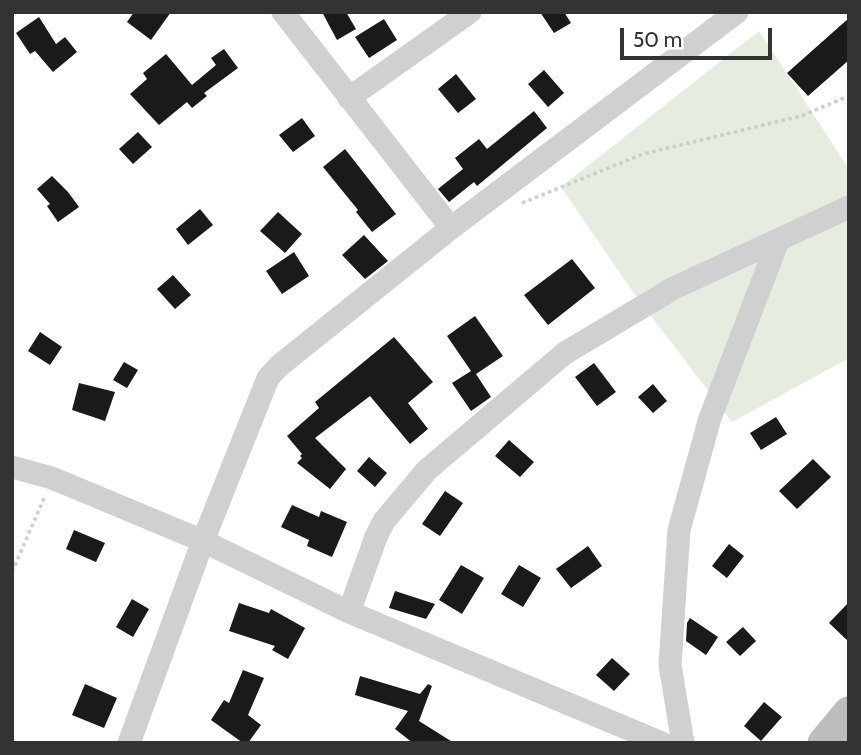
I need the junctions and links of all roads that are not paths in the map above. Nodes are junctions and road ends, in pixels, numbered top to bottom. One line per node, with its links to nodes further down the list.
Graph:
1 (283, 12): 4 (street)
2 (470, 12): 4 (street)
3 (722, 16): 6 (street)
4 (349, 99): 6 (street)
5 (849, 207): 7 (street)
6 (451, 228): 9 (street)
7 (778, 241): 10 (street); 14 (street)
8 (12, 467): 9 (street)
9 (203, 541): 10 (street); 12 (street)
10 (349, 612): 13 (street)
11 (849, 713): 15 (street)
12 (129, 743)
13 (662, 743)
14 (683, 743)
15 (824, 743)

